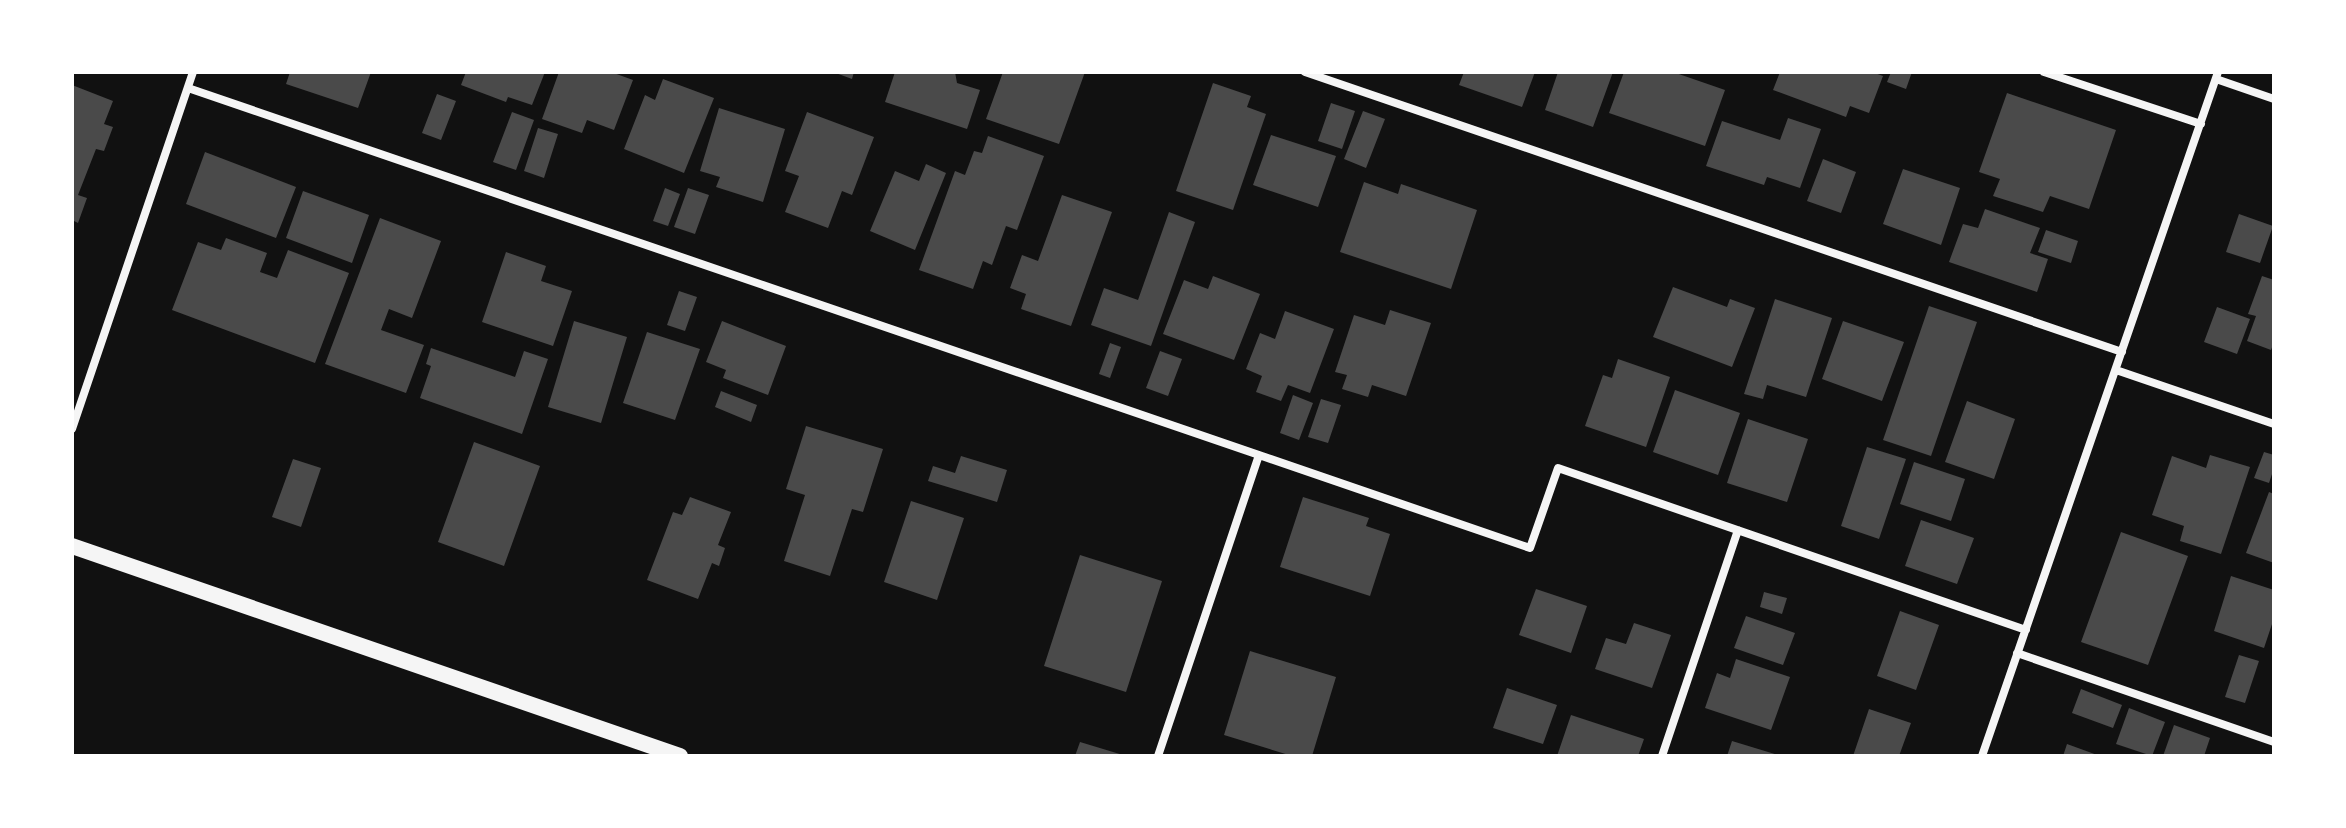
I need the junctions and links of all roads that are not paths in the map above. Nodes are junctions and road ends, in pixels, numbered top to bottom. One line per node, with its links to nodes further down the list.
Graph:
1 (193, 72): 5 (street)
2 (1305, 72): 8 (street)
3 (2044, 72): 7 (street)
4 (2217, 76): 6 (street); 7 (street)
5 (188, 88): 11 (street); 12 (street)
6 (2274, 99)
7 (2201, 124): 8 (street)
8 (2122, 352): 9 (street)
9 (2116, 370): 10 (street); 15 (street)
10 (2274, 424)
11 (72, 429)
12 (1259, 455): 13 (street); 19 (street)
13 (1738, 530): 15 (street); 20 (street)
14 (72, 546): 18 (main road)
15 (2026, 630): 16 (street)
16 (2017, 653): 17 (street); 21 (street)
17 (2274, 742)
18 (680, 756)
19 (1158, 756)
20 (1662, 756)
21 (1982, 756)

